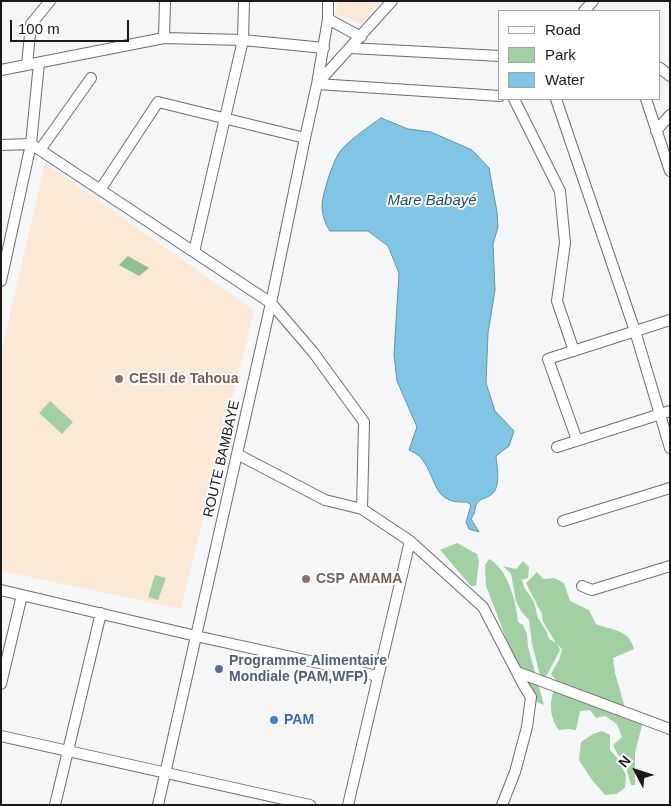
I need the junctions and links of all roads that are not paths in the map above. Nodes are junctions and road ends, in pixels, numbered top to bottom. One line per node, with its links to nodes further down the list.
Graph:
1 (50, 1): 14 (street)
2 (165, 1): 8 (street)
3 (244, 1): 9 (street)
4 (328, 1): 6 (street, ROUTE BAMBAYE)
5 (392, 1): 7 (street)
6 (328, 19): 7 (street); 10 (street, ROUTE BAMBAYE)
7 (361, 36): 11 (street)
8 (164, 38): 9 (street); 13 (street)
9 (243, 40): 10 (street); 23 (street)
10 (324, 48): 17 (street, ROUTE BAMBAYE)
11 (350, 48): 12 (street); 17 (street)
12 (498, 56)
13 (39, 63): 14 (street); 26 (street)
14 (27, 66): 15 (street)
15 (1, 70)
16 (91, 78): 28 (street)
17 (317, 84): 18 (street); 25 (street, ROUTE BAMBAYE)
18 (498, 96)
19 (514, 100): 36 (street)
20 (556, 100): 35 (street)
21 (646, 100): 24 (street)
22 (670, 115): 24 (street)
23 (224, 118): 25 (street); 30 (street); 31 (street)
24 (656, 131): 29 (street)
25 (305, 138): 33 (street, ROUTE BAMBAYE)
26 (30, 144): 27 (street); 28 (street); 32 (street)
27 (1, 146)
28 (40, 150): 30 (street)
29 (670, 171)
30 (100, 190): 31 (street)
31 (194, 252): 33 (street)
32 (1, 282)
33 (271, 303): 41 (street, ROUTE BAMBAYE); 43 (street)
34 (670, 320): 35 (street)
35 (635, 331): 36 (street); 37 (street)
36 (574, 351): 38 (street)
37 (665, 412): 38 (street); 40 (street)
38 (578, 440): 39 (street)
39 (557, 447)
40 (670, 448)
41 (237, 454): 43 (street); 51 (street, ROUTE BAMBAYE)
42 (670, 488): 44 (street)
43 (362, 509): 45 (street)
44 (563, 521)
45 (410, 541): 52 (street); 53 (street)
46 (670, 566): 47 (street)
47 (582, 586)
48 (1, 590): 49 (street)
49 (22, 595): 50 (street); 54 (street)
50 (101, 613): 51 (street); 57 (street)
51 (196, 636): 53 (street); 58 (street, ROUTE BAMBAYE)
52 (516, 672): 55 (street); 64 (street)
53 (378, 676): 63 (street)
54 (1, 684)
55 (670, 729)
56 (1, 736): 57 (street)
57 (68, 750): 58 (street); 60 (street)
58 (165, 771): 59 (street); 61 (street, ROUTE BAMBAYE)
59 (267, 800): 62 (street)
60 (55, 805)
61 (158, 805)
62 (310, 805)
63 (348, 805)
64 (502, 805)

